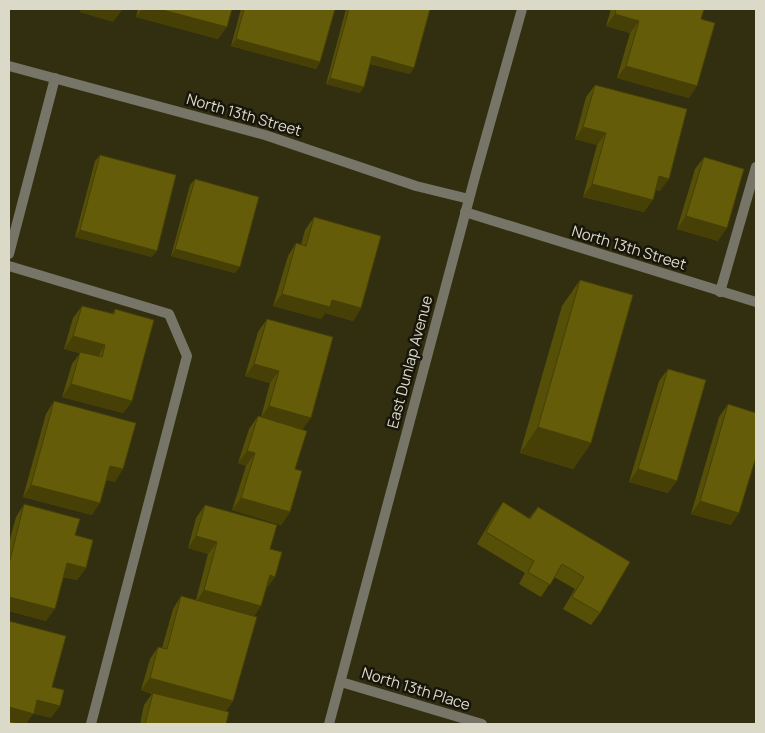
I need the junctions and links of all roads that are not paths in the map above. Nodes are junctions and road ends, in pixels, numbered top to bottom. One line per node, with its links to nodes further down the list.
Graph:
1 (522, 9): 5 (street, East Dunlap Avenue)
2 (9, 66): 3 (street, North 13th Street)
3 (55, 78): 5 (street, North 13th Street); 7 (street)
4 (756, 167): 9 (street)
5 (468, 199): 6 (street, East Dunlap Avenue)
6 (465, 212): 9 (street, North 13th Street); 11 (street, East Dunlap Avenue)
7 (9, 254)
8 (9, 266): 12 (street)
9 (720, 292): 10 (street, North 13th Street)
10 (756, 302)
11 (341, 682): 13 (street, East Dunlap Avenue); 14 (street, North 13th Place)
12 (91, 724)
13 (329, 724)
14 (482, 724)

